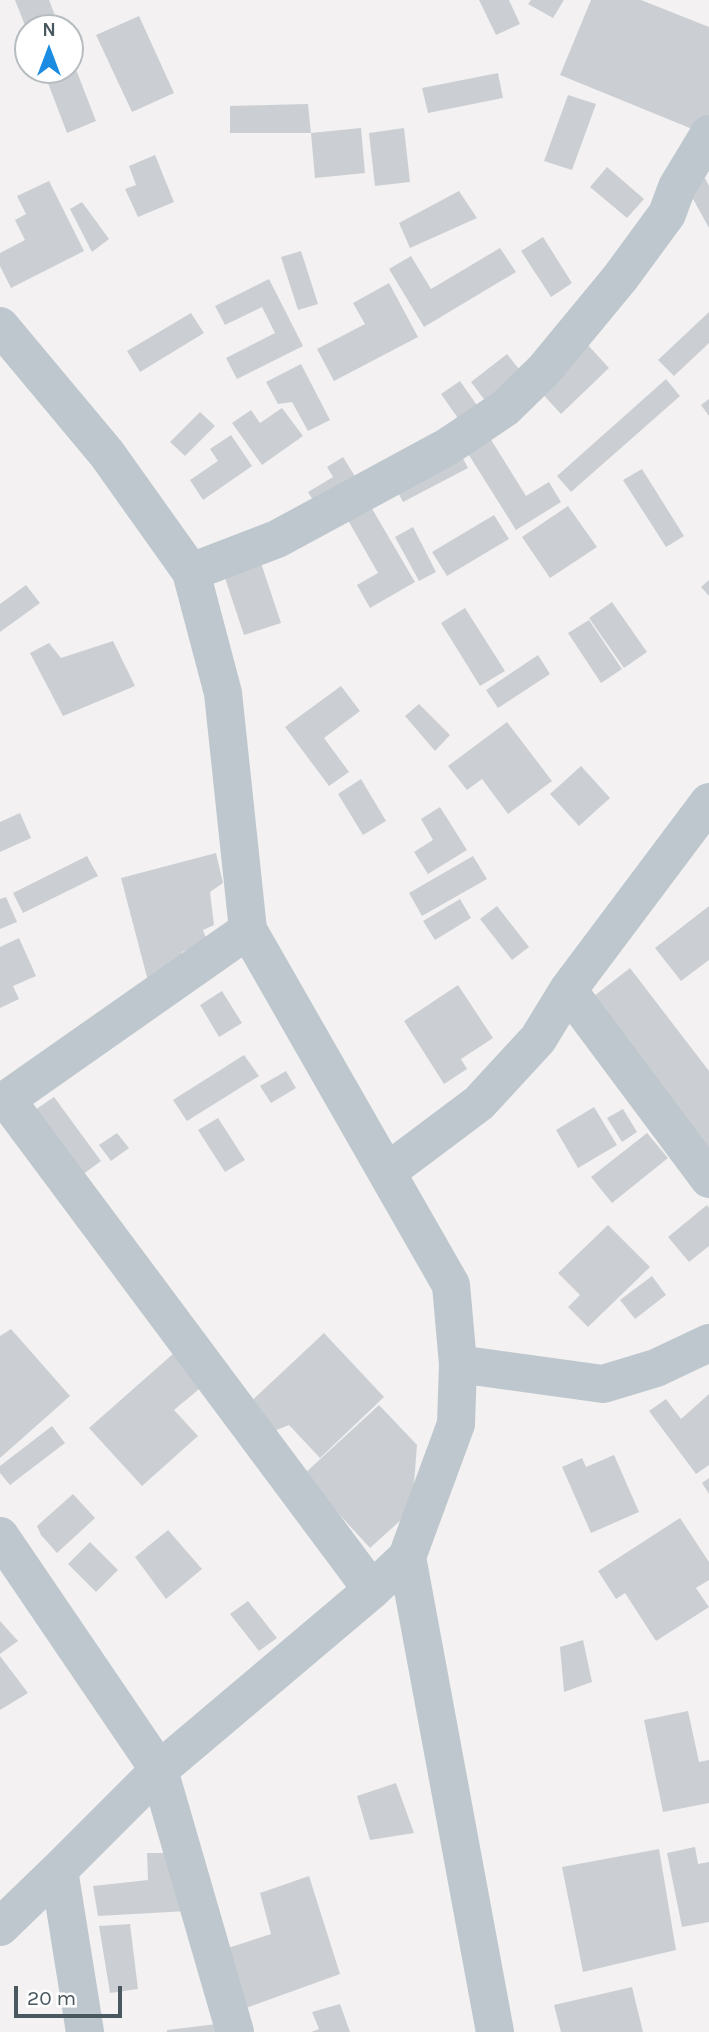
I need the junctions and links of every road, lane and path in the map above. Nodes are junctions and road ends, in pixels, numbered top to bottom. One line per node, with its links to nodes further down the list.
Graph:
1 (709, 134): 3 (street)
2 (0, 326): 3 (street)
3 (191, 572): 5 (street)
4 (704, 815): 6 (street)
5 (248, 930): 7 (street); 8 (street)
6 (568, 990): 8 (street); 9 (street)
7 (3, 1102): 14 (street)
8 (387, 1172): 11 (street)
9 (709, 1179)
10 (709, 1343): 11 (street)
11 (458, 1364): 13 (street)
12 (0, 1536): 15 (street)
13 (407, 1557): 14 (street); 20 (street)
14 (372, 1590): 15 (street)
15 (159, 1770): 16 (street); 19 (street)
16 (59, 1870): 17 (street); 18 (street)
17 (0, 1927)
18 (85, 2032)
19 (235, 2032)
20 (495, 2032)

